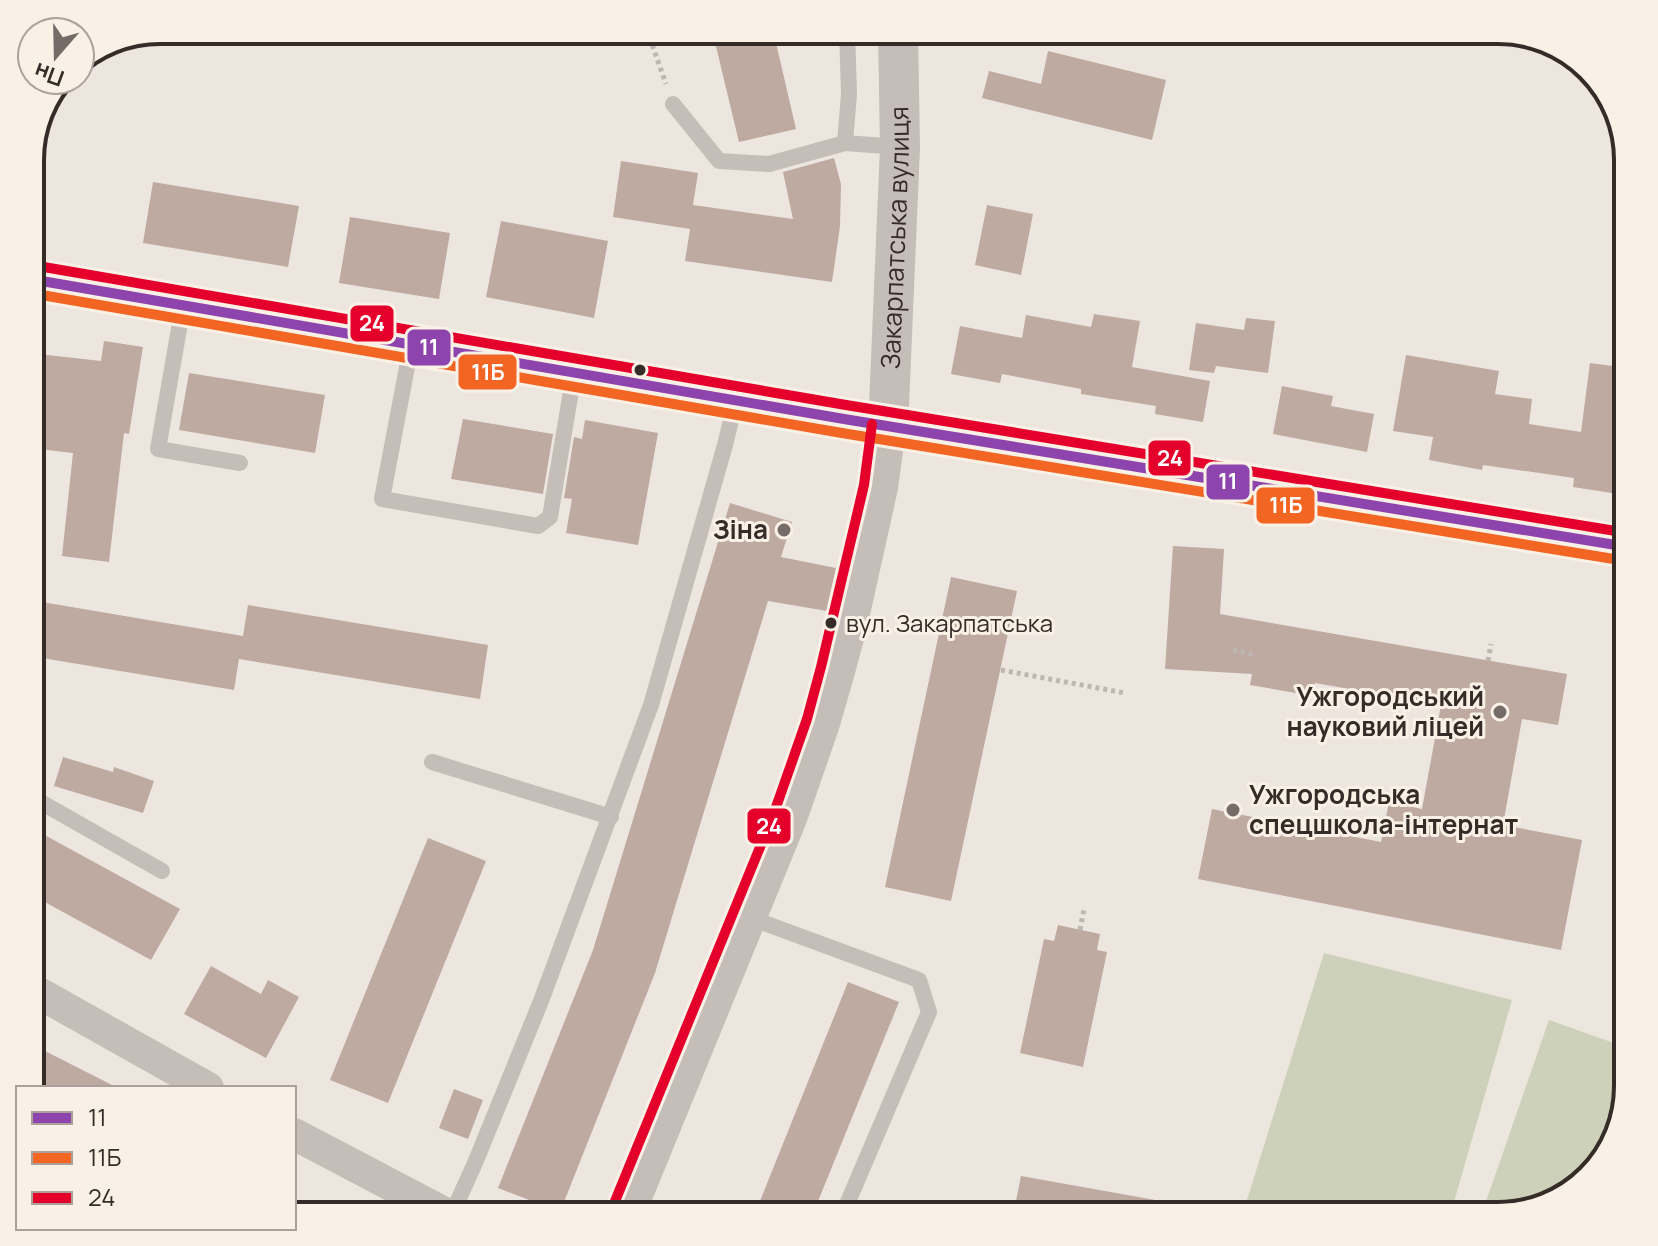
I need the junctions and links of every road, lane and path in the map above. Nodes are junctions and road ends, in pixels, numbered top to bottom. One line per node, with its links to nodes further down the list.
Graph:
1 (652, 44): 4 (path)
2 (847, 44): 5 (lane)
3 (898, 44): 6 (street, Закарпатська вулиця)
4 (673, 104): 5 (lane)
5 (845, 143): 6 (lane)
6 (900, 147): 12 (street, Закарпатська вулиця)
7 (44, 281): 8 (street)
8 (183, 306): 9 (street); 13 (lane)
9 (411, 346): 10 (street); 10 (lane)
10 (574, 373): 11 (street)
11 (736, 400): 12 (street); 23 (lane)
12 (886, 426): 14 (street); 26 (street, Закарпатська вулиця)
13 (240, 463)
14 (1614, 545)
15 (1491, 644): 18 (path)
16 (1233, 650): 17 (path)
17 (1255, 655)
18 (1488, 661)
19 (1001, 670): 20 (path)
20 (1125, 693)
21 (432, 762): 23 (lane)
22 (44, 804): 24 (lane)
23 (611, 817): 32 (lane)
24 (162, 871)
25 (1084, 909): 27 (path)
26 (747, 916): 33 (street, Закарпатська вулиця); 34 (lane)
27 (1080, 930)
28 (44, 996): 29 (street)
29 (204, 1086)
30 (296, 1135): 31 (street)
31 (423, 1202)
32 (457, 1202)
33 (630, 1202)
34 (848, 1202)

